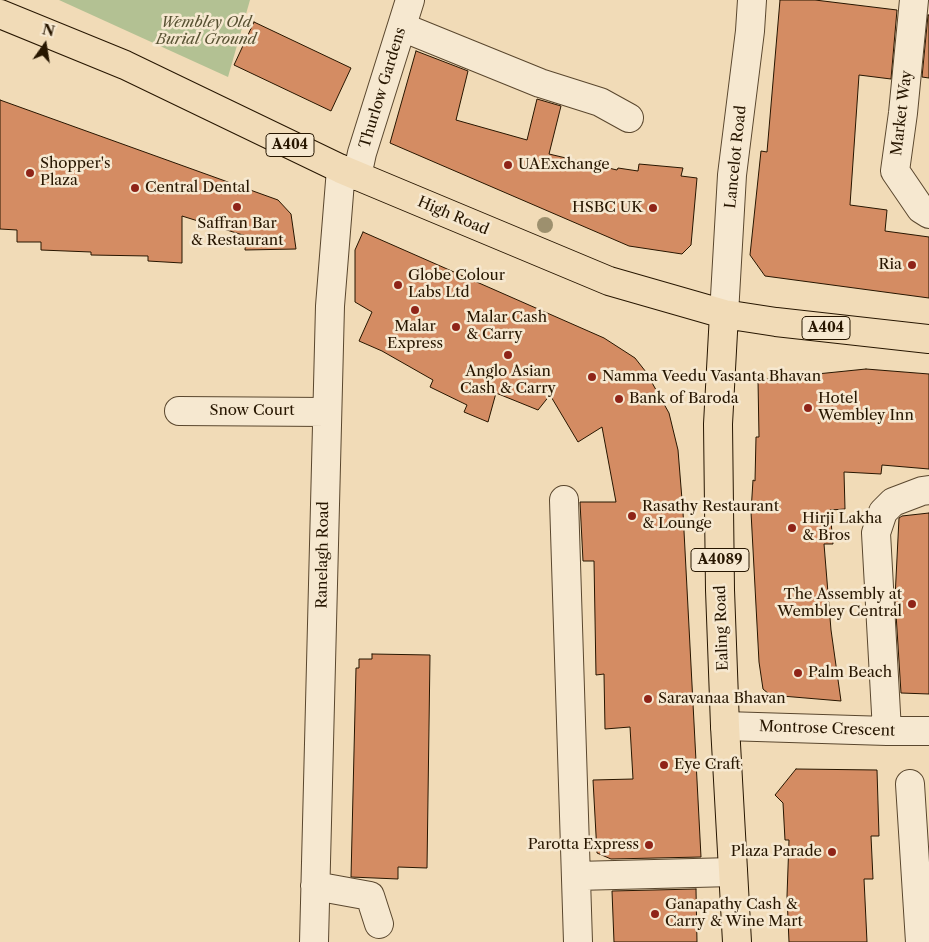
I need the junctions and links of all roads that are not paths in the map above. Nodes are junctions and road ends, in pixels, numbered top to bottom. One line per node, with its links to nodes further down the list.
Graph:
1 (410, 0): 5 (street, Thurlow Gardens)
2 (752, 0): 9 (street, Lancelot Road)
3 (914, 0): 8 (street, Market Way)
4 (0, 14): 7 (main road, High Road / A404)
5 (402, 27): 6 (street); 7 (street, Thurlow Gardens)
6 (629, 118)
7 (349, 172): 9 (main road, High Road / A404); 12 (street, Ranelagh Road)
8 (929, 214)
9 (724, 314): 10 (main road, High Road / A404); 15 (main road, Ealing Road / A4089)
10 (929, 340)
11 (179, 411): 12 (street, Snow Court)
12 (326, 412): 21 (street, Ranelagh Road)
13 (929, 490): 17 (street)
14 (564, 500): 20 (street)
15 (725, 726): 17 (street, Montrose Crescent); 19 (main road, Ealing Road / A4089)
16 (929, 731): 17 (street, Montrose Crescent)
17 (887, 732)
18 (910, 784): 26 (street)
19 (734, 872): 20 (street); 25 (main road, Ealing Road / A4089)
20 (576, 876): 24 (street)
21 (315, 886): 22 (street); 23 (street, Ranelagh Road)
22 (379, 924)
23 (314, 942)
24 (578, 942)
25 (736, 942)
26 (920, 942)

